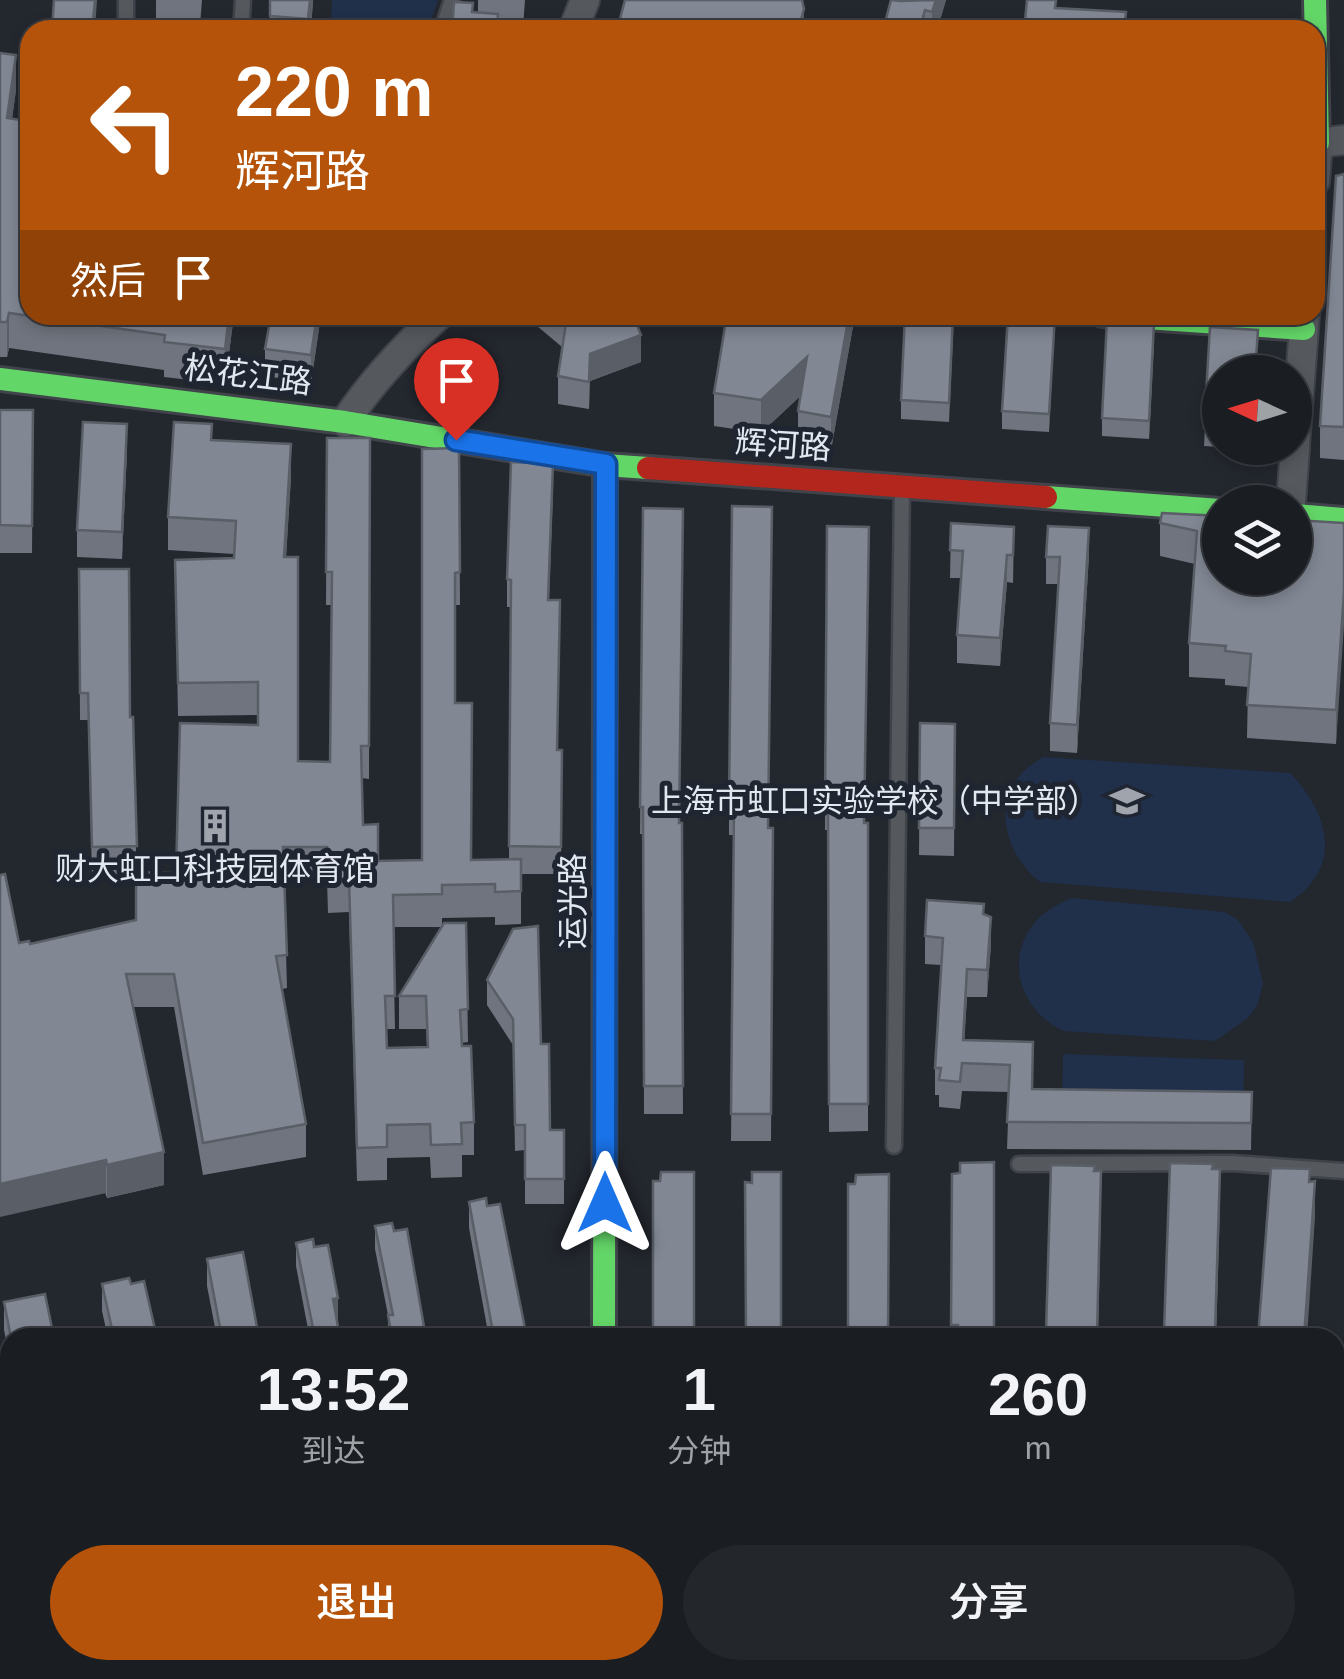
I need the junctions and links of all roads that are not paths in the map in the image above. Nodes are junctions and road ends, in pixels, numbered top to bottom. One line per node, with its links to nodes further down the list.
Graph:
1 (429, 325): 5 (street, 松花江路)
2 (1304, 325): 3 (street)
3 (1302, 355)
4 (0, 379): 5 (street, 松花江路)
5 (345, 422): 6 (street, 辉河路)
6 (606, 464): 7 (street, 辉河路); 14 (street, 运光路)
7 (902, 486): 8 (street, 辉河路); 11 (lane)
8 (1202, 509)
9 (1312, 516): 10 (street)
10 (1344, 519)
11 (894, 1146)
12 (1019, 1164): 13 (lane)
13 (1344, 1171)
14 (604, 1328)

